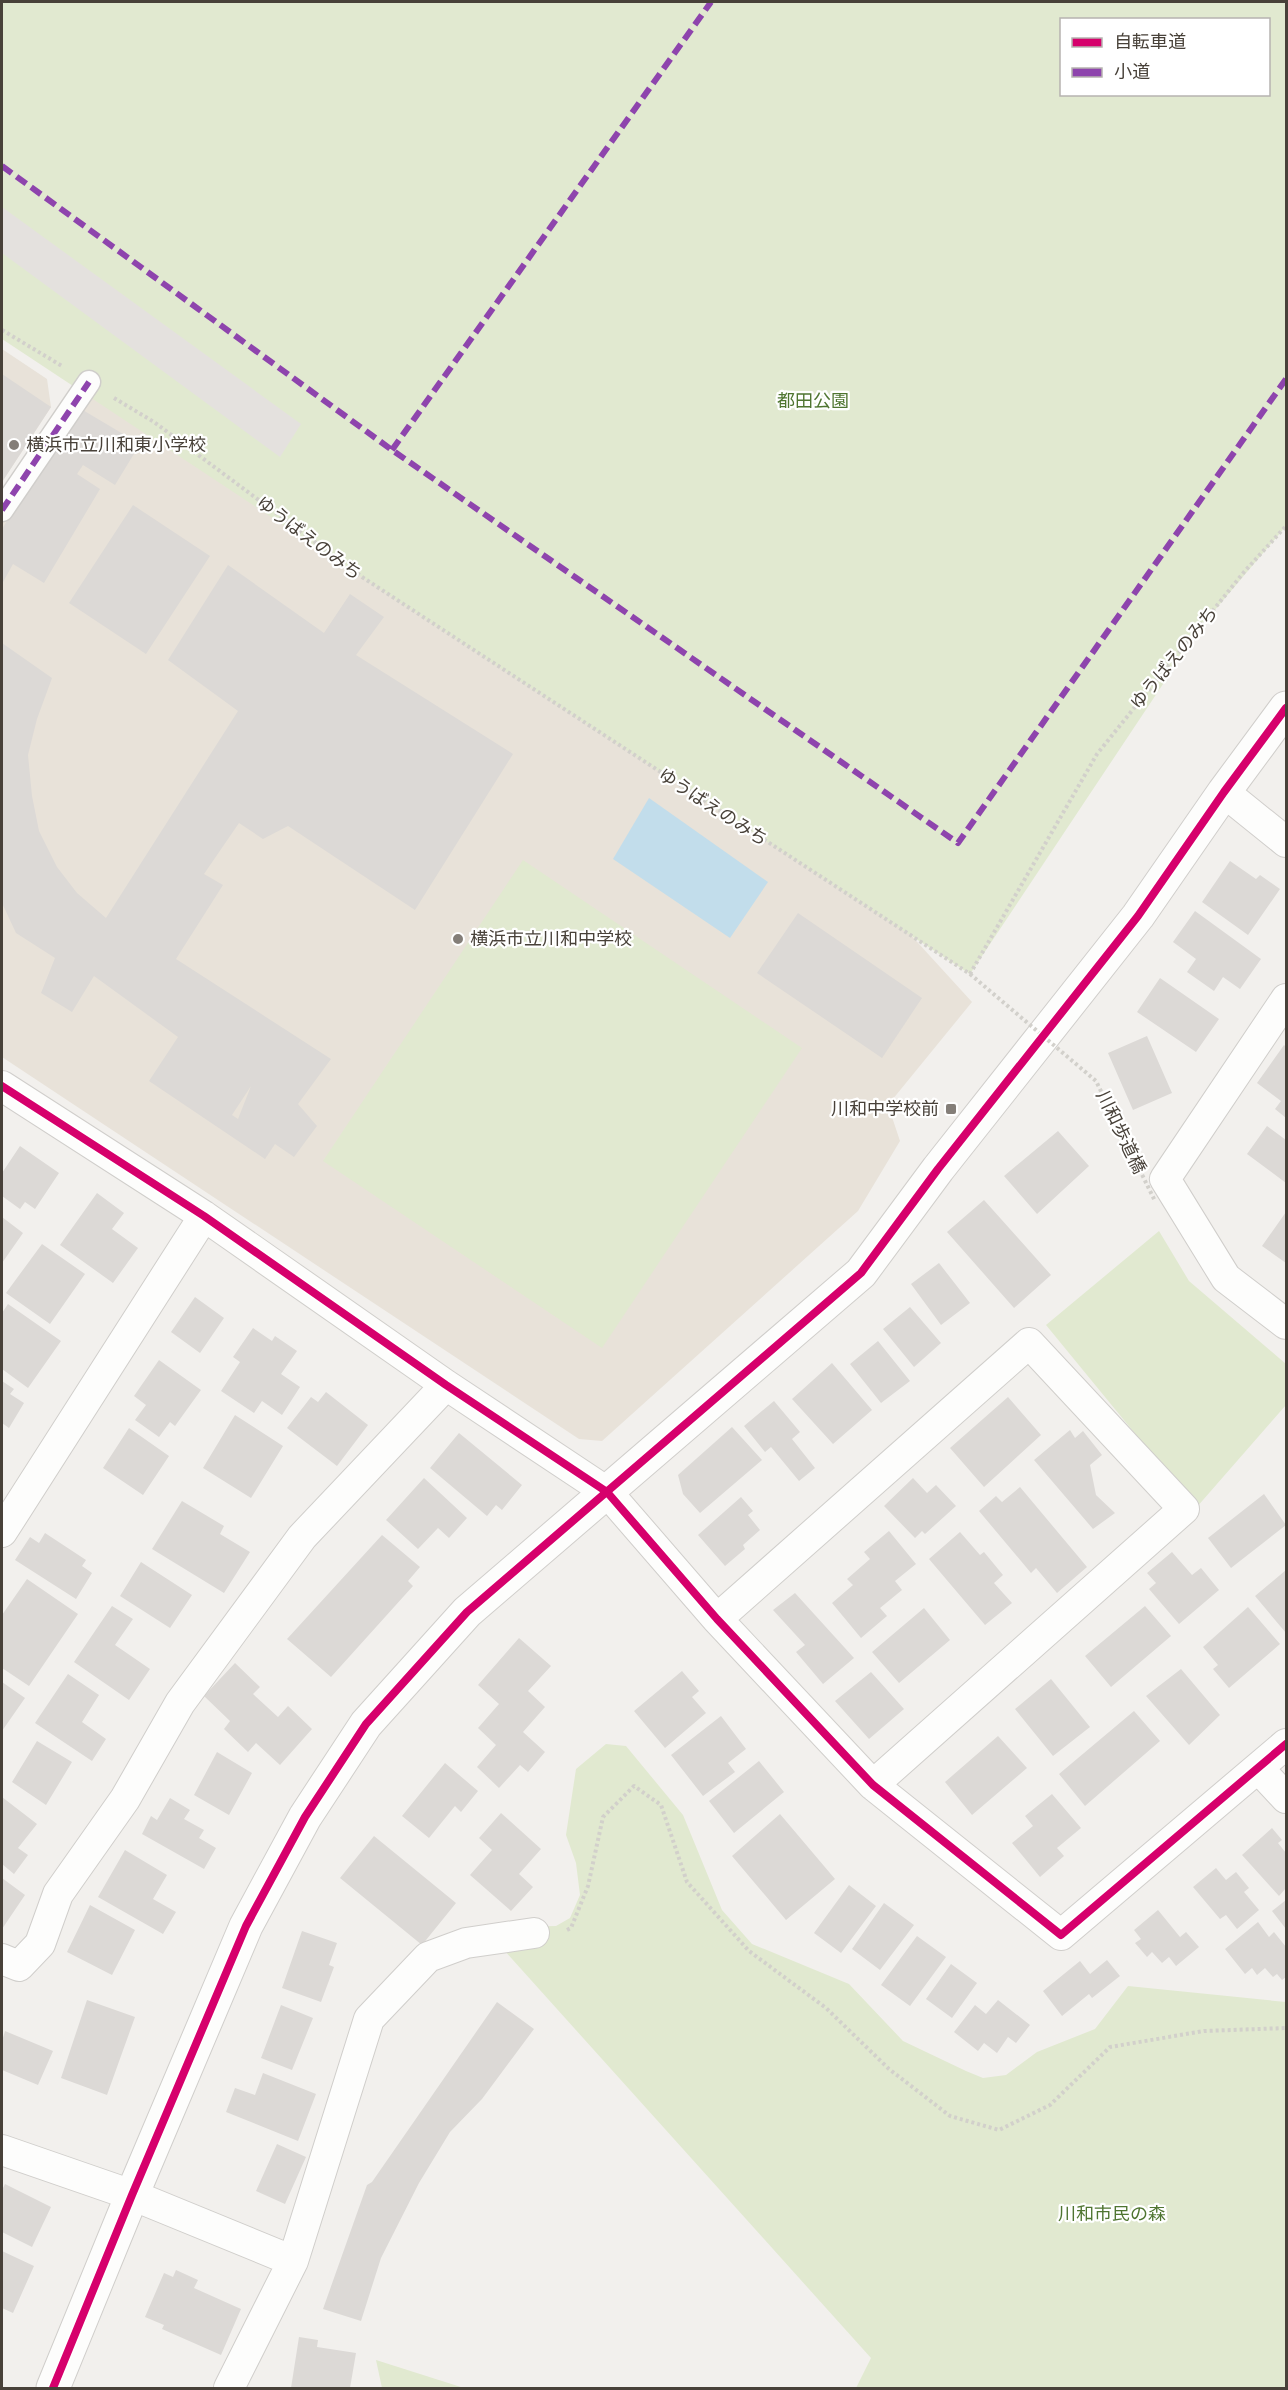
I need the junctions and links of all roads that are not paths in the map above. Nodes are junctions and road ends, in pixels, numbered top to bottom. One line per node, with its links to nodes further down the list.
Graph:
1 (89, 382): 2 (street)
2 (2, 510)
3 (1287, 708): 4 (street)
4 (1224, 792): 5 (street); 11 (street)
5 (1287, 842)
6 (1287, 999): 9 (street)
7 (2, 1086): 8 (street)
8 (204, 1216): 10 (street); 12 (street)
9 (1287, 1324)
10 (446, 1385): 11 (street); 19 (street)
11 (607, 1492): 13 (street); 21 (street)
12 (2, 1532)
13 (717, 1619): 16 (street); 16 (street)
14 (1287, 1744): 15 (street)
15 (1259, 1769): 16 (street); 17 (street)
16 (873, 1785)
17 (1287, 1798)
18 (534, 1933): 22 (street)
19 (2, 1959)
20 (2, 2150): 21 (street)
21 (132, 2195): 22 (street); 23 (street)
22 (293, 2261): 24 (street)
23 (53, 2388)
24 (229, 2388)

